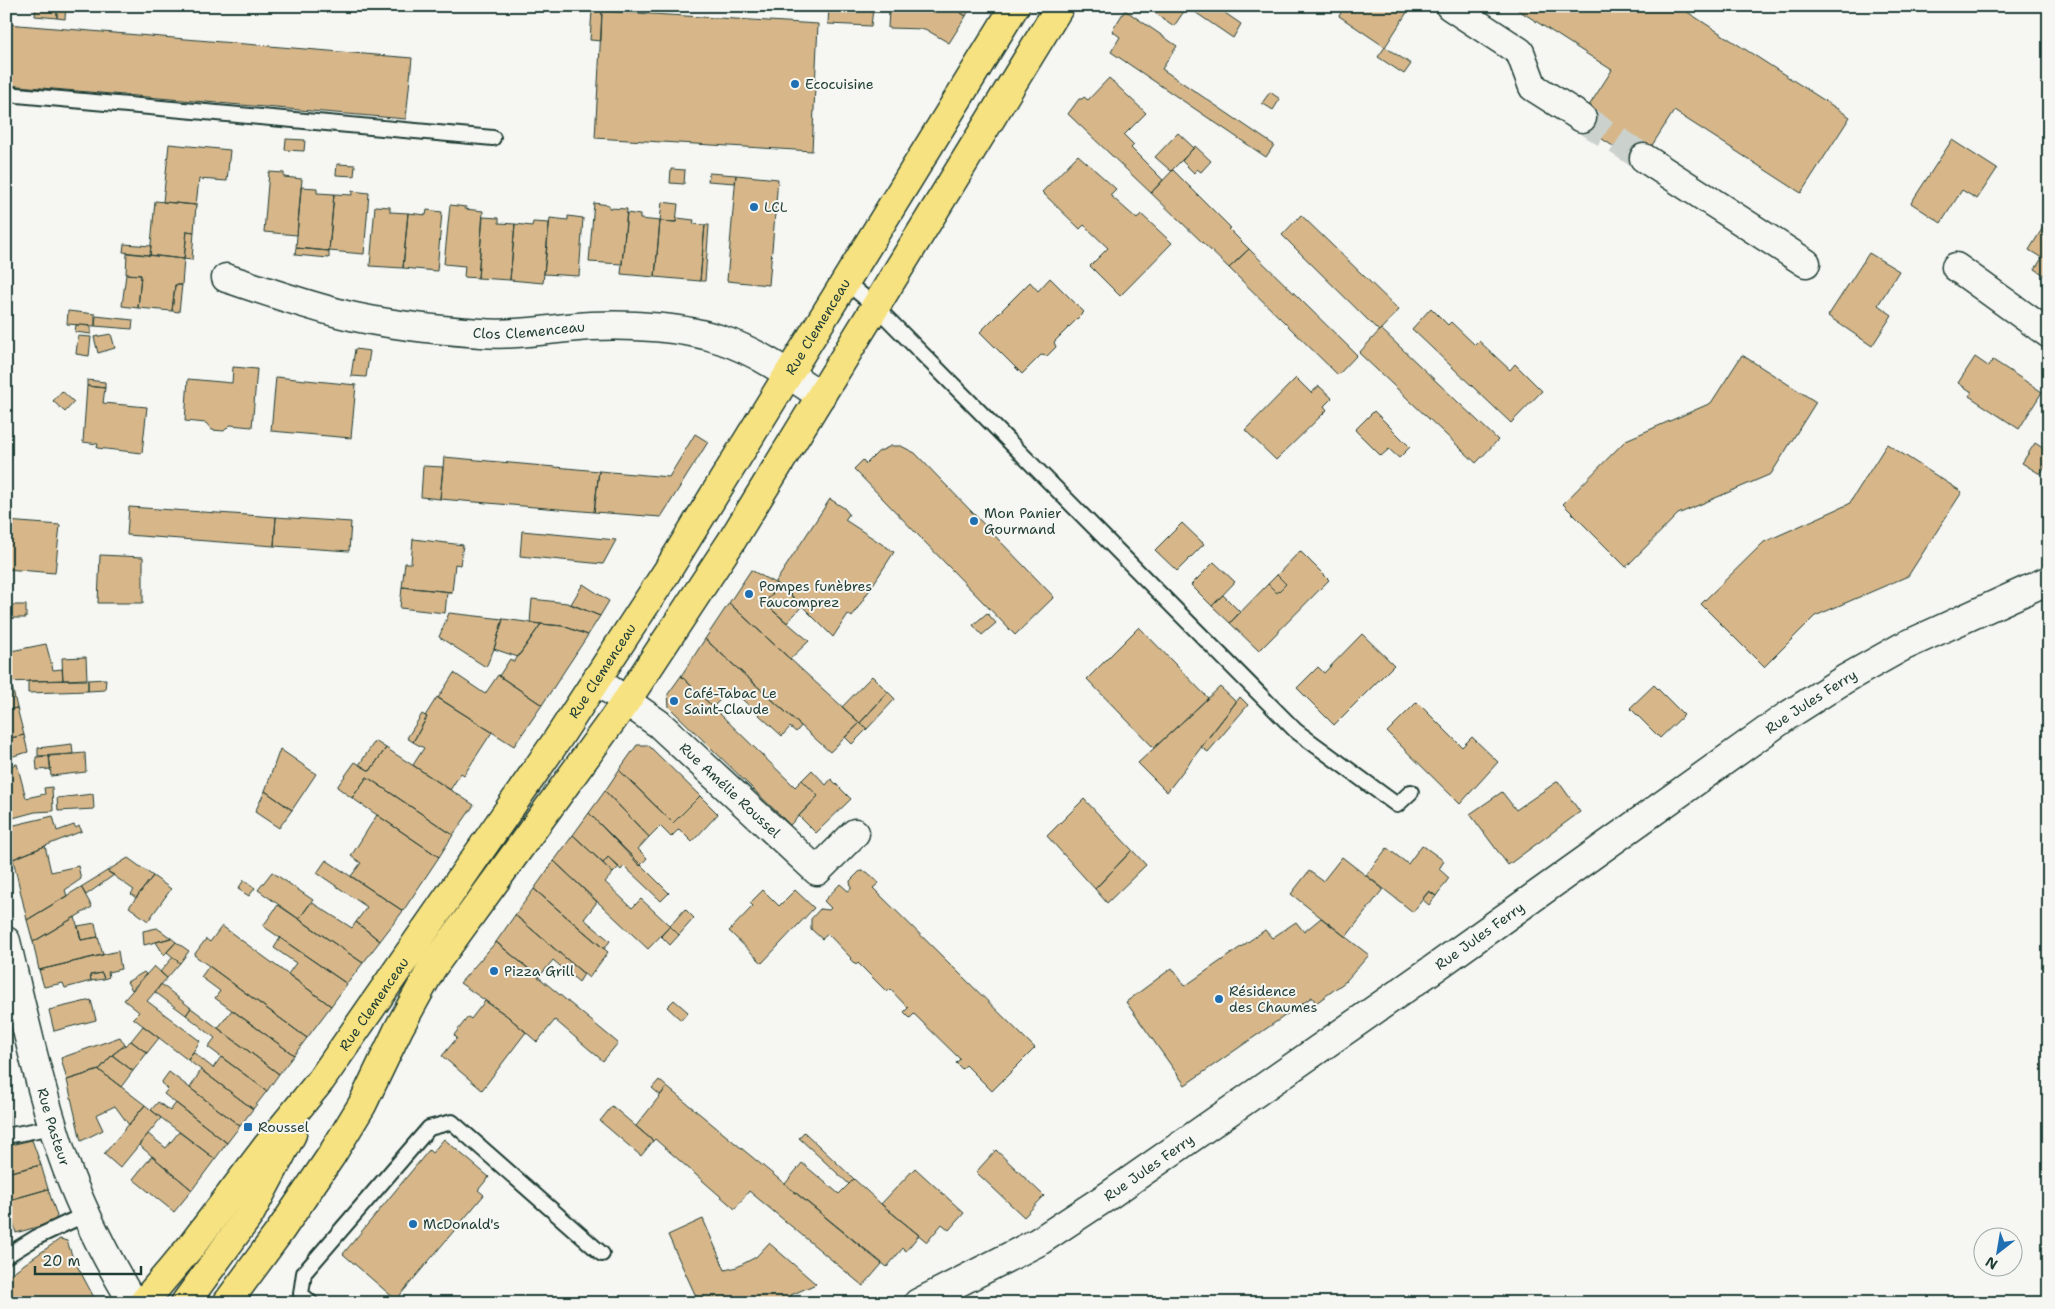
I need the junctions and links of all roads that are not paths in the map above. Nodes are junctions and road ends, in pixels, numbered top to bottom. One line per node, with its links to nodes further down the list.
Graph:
1 (1015, 6): 11 (main road, Rue Clemenceau)
2 (1060, 6): 12 (main road, Rue Clemenceau)
3 (1450, 6): 5 (street)
4 (6, 94): 6 (lane)
5 (1582, 118)
6 (493, 138)
7 (1644, 158): 8 (street)
8 (1806, 263)
9 (1956, 268): 13 (street)
10 (226, 278): 14 (street, Clos Clemenceau)
11 (846, 282): 12 (lane); 14 (main road, Rue Clemenceau)
12 (876, 307): 15 (main road, Rue Clemenceau); 19 (lane)
13 (2049, 334)
14 (789, 375): 15 (street, Clos Clemenceau); 17 (main road, Rue Clemenceau)
15 (821, 396): 18 (main road, Rue Clemenceau)
16 (2049, 580): 33 (street, Rue Jules Ferry)
17 (596, 680): 18 (street, Rue Amélie Roussel); 22 (main road, Rue Clemenceau)
18 (627, 700): 20 (street, Rue Amélie Roussel); 31 (main road, Rue Clemenceau)
19 (1412, 792)
20 (855, 833)
21 (7, 946): 23 (street, Rue Pasteur)
22 (321, 1080): 29 (main road, Rue Clemenceau); 30 (main road)
23 (53, 1127): 24 (lane); 25 (street, Rue Pasteur)
24 (6, 1136)
25 (86, 1214): 27 (lane); 28 (street, Rue Pasteur)
26 (602, 1254): 32 (lane)
27 (6, 1256)
28 (133, 1303)
29 (143, 1303)
30 (185, 1303)
31 (227, 1303)
32 (311, 1303)
33 (918, 1303)

